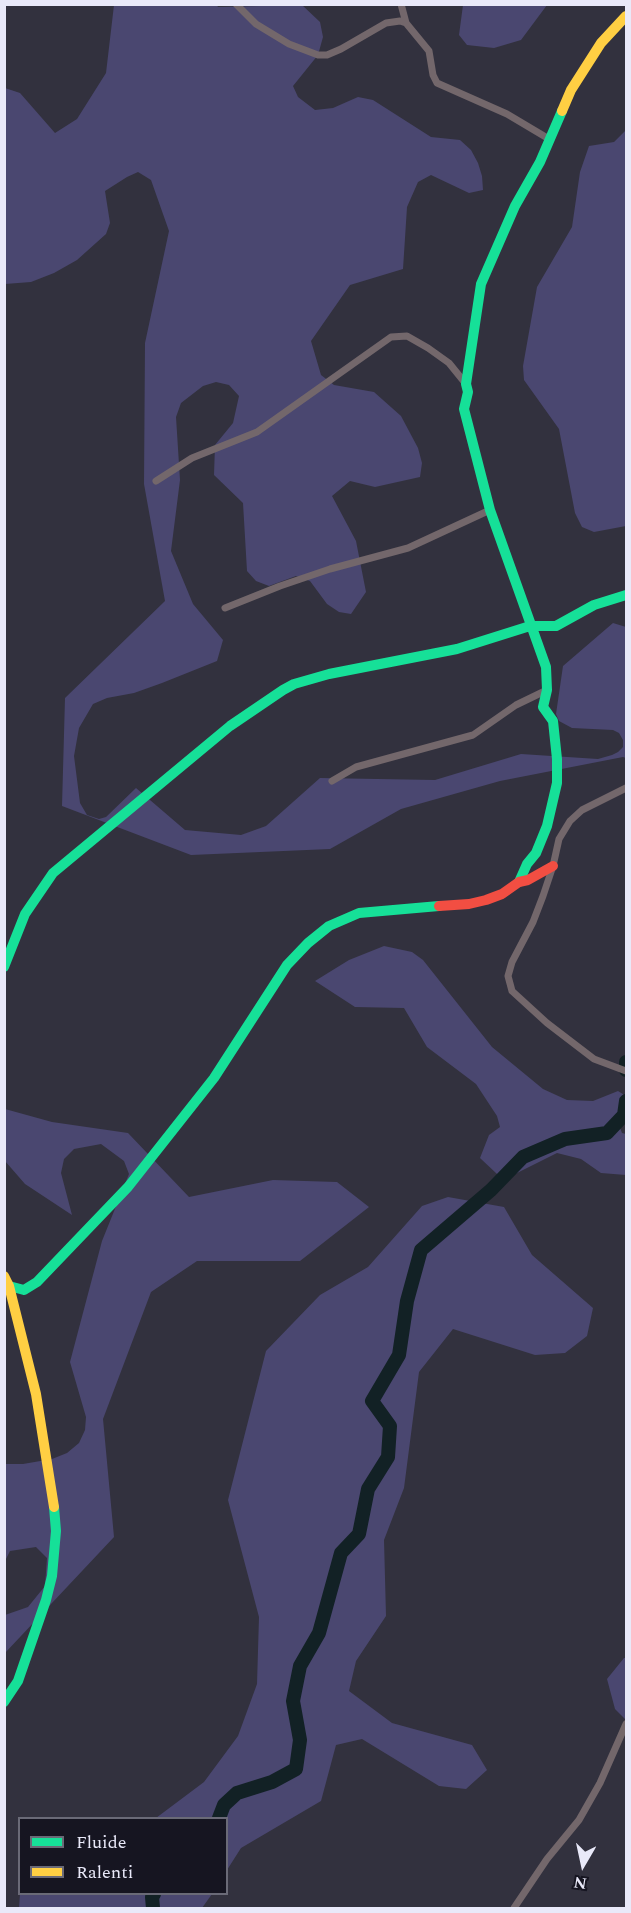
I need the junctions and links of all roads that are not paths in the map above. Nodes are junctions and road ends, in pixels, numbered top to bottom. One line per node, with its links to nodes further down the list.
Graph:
1 (236, 4): 4 (street)
2 (401, 4): 4 (street)
3 (627, 16): 5 (street)
4 (406, 23): 5 (street)
5 (549, 140): 6 (street)
6 (466, 384): 7 (street); 8 (street)
7 (156, 481)
8 (490, 510): 10 (street); 11 (street)
9 (627, 595): 11 (street)
10 (225, 608)
11 (530, 626): 12 (street); 17 (street)
12 (546, 690): 13 (street); 16 (street)
13 (332, 781)
14 (627, 788): 15 (street)
15 (553, 866): 16 (street); 18 (street)
16 (519, 882): 19 (street)
17 (4, 967)
18 (627, 1071)
19 (7, 1281): 20 (street)
20 (4, 1702)
21 (627, 1724): 22 (street)
22 (514, 1908)

